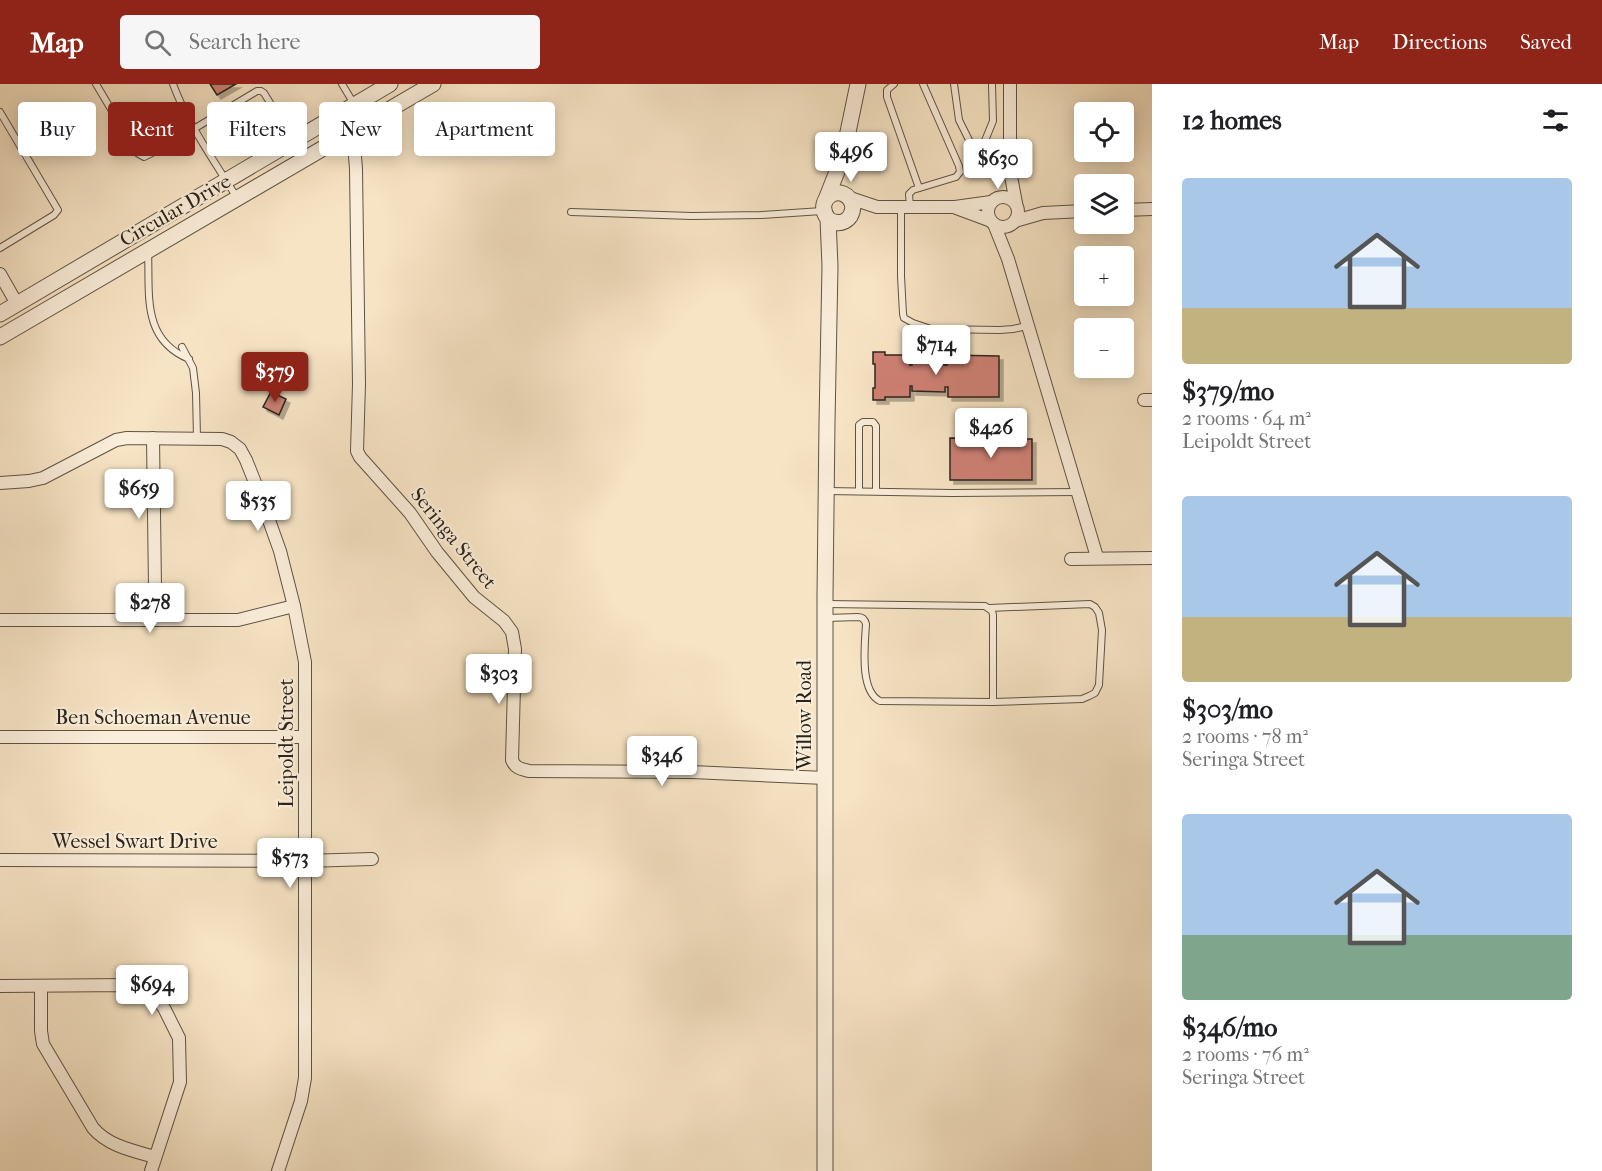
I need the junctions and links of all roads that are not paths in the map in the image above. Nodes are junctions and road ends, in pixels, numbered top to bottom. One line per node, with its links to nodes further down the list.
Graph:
1 (96, 84): 16 (lane)
2 (172, 84): 12 (lane)
3 (342, 84): 13 (lane)
4 (390, 84): 14 (street, Circular Drive)
5 (433, 84): 15 (street, Circular Drive)
6 (858, 84): 26 (street, Willow Road)
7 (894, 84): 29 (lane)
8 (923, 84): 29 (lane)
9 (954, 84): 22 (lane)
10 (992, 84): 22 (lane)
11 (1010, 84): 23 (street)
12 (181, 102)
13 (352, 102)
14 (359, 102)
15 (402, 102)
16 (108, 104)
17 (231, 106): 17 (lane)
18 (0, 112): 46 (lane)
19 (207, 121): 21 (lane)
20 (319, 126): 28 (street, Circular Drive)
21 (195, 129): 28 (lane)
22 (982, 148): 23 (lane)
23 (1010, 148): 27 (street)
24 (319, 151): 31 (street, Circular Drive)
25 (355, 156): 75 (street, Seringa Street)
26 (843, 156): 30 (street, Willow Road); 37 (street, Willow Road)
27 (1010, 171): 32 (street); 33 (street)
28 (226, 180): 31 (lane); 51 (street, Circular Drive)
29 (919, 188): 36 (lane)
30 (849, 197): 34 (street); 37 (street); 43 (street, Willow Road)
31 (237, 198): 47 (street, Circular Drive)
32 (993, 201): 33 (street); 35 (street); 44 (street)
33 (1016, 204): 42 (street); 45 (street)
34 (878, 207): 36 (street); 43 (street)
35 (955, 207): 36 (street); 44 (street)
36 (905, 208): 53 (lane)
37 (826, 209): 41 (lane); 43 (street); 49 (street, Willow Road)
38 (1152, 209): 39 (street)
39 (1134, 210)
40 (1074, 211): 42 (street)
41 (571, 213)
42 (1043, 213): 45 (street)
43 (849, 218): 49 (street, Willow Road)
44 (992, 222): 45 (street); 48 (street)
45 (1013, 223): 48 (street)
46 (0, 248)
47 (148, 250): 54 (street, Circular Drive); 56 (lane)
48 (1008, 259): 53 (street)
49 (830, 260): 60 (street, Willow Road)
50 (0, 274): 51 (street)
51 (16, 304): 52 (street, Circular Drive)
52 (0, 314)
53 (1027, 326): 63 (street)
54 (0, 337)
55 (182, 347): 56 (lane)
56 (189, 359): 58 (lane)
57 (153, 438): 58 (street, Leipoldt Street); 59 (street, Leipoldt Street); 67 (street)
58 (197, 438): 68 (street, Leipoldt Street)
59 (0, 483)
60 (827, 491): 61 (lane); 70 (street, Willow Road)
61 (859, 491): 62 (lane); 62 (lane)
62 (876, 491): 63 (lane)
63 (1077, 492): 64 (street)
64 (1097, 557): 65 (street); 66 (street)
65 (1152, 558)
66 (1071, 559)
67 (155, 588)
68 (294, 606): 71 (street); 74 (street, Leipoldt Street)
69 (989, 608): 70 (lane); 72 (lane); 72 (lane)
70 (825, 611): 72 (lane); 75 (street, Willow Road)
71 (0, 620)
72 (993, 702)
73 (0, 737): 74 (street, Ben Schoeman Avenue)
74 (305, 737): 78 (street, Leipoldt Street)
75 (825, 778): 84 (street, Willow Road)
76 (372, 859): 78 (street, Wessel Swart Drive)
77 (0, 860): 78 (street, Wessel Swart Drive)
78 (305, 861): 83 (street, Leipoldt Street)
79 (0, 986): 80 (street)
80 (41, 986): 81 (street); 81 (street)
81 (155, 1157): 82 (street)
82 (151, 1171)
83 (278, 1171)
84 (825, 1171)

